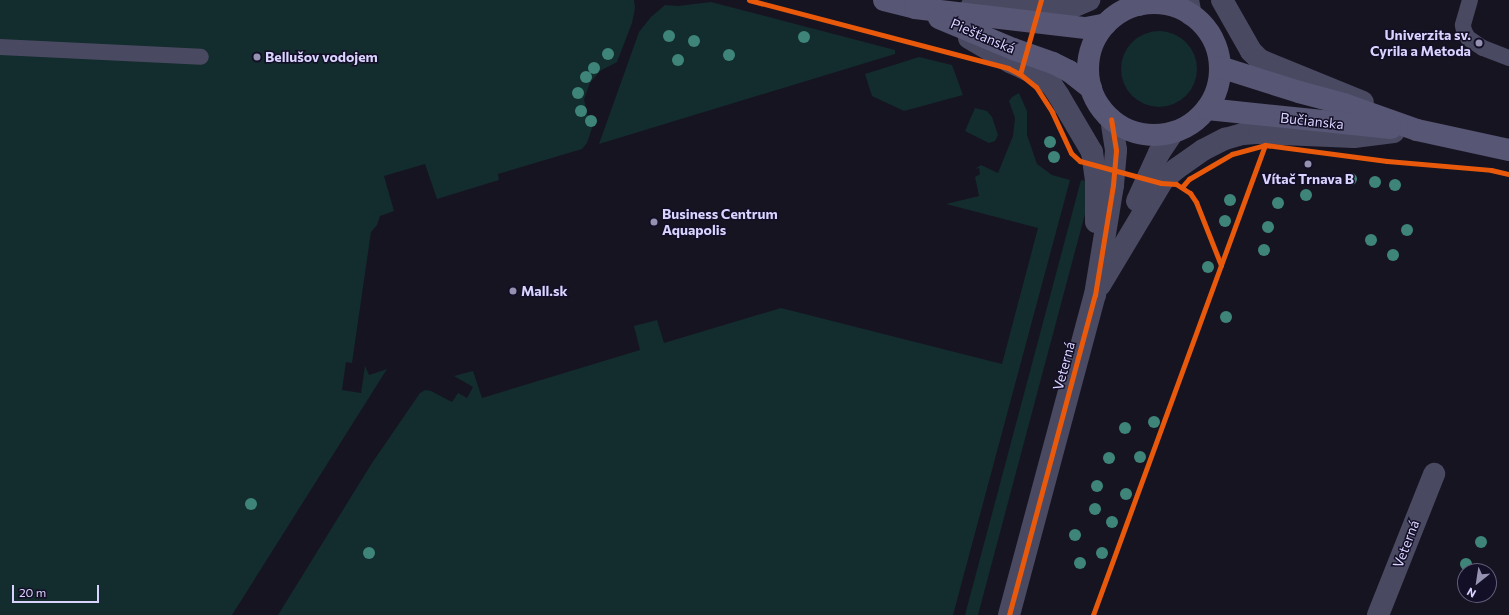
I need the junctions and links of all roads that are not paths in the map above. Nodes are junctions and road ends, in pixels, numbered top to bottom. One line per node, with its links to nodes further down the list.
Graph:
1 (884, 0): 6 (street, Piešťanská)
2 (1089, 0): 6 (street)
3 (1222, 0): 16 (street)
4 (1470, 0): 11 (lane)
5 (1141, 2): 7 (street); 8 (street)
6 (915, 8): 8 (street, Piešťanská); 13 (street, Piešťanská); 19 (street)
7 (1190, 8): 12 (street)
8 (1106, 24): 13 (street)
9 (0, 47): 10 (lane)
10 (201, 57)
11 (1509, 58)
12 (1220, 67): 14 (street); 16 (street, Bučianska)
13 (1091, 88): 15 (street)
14 (1207, 109): 16 (street, Bučianska); 17 (street)
15 (1111, 119): 17 (street); 19 (street, Veterná)
16 (1417, 130): 18 (street, Bučianska); 19 (street)
17 (1173, 132): 19 (street, Veterná)
18 (1509, 150)
19 (1095, 295): 21 (street, Veterná)
20 (1434, 474): 22 (street, Veterná)
21 (1009, 615)
22 (1378, 615)

